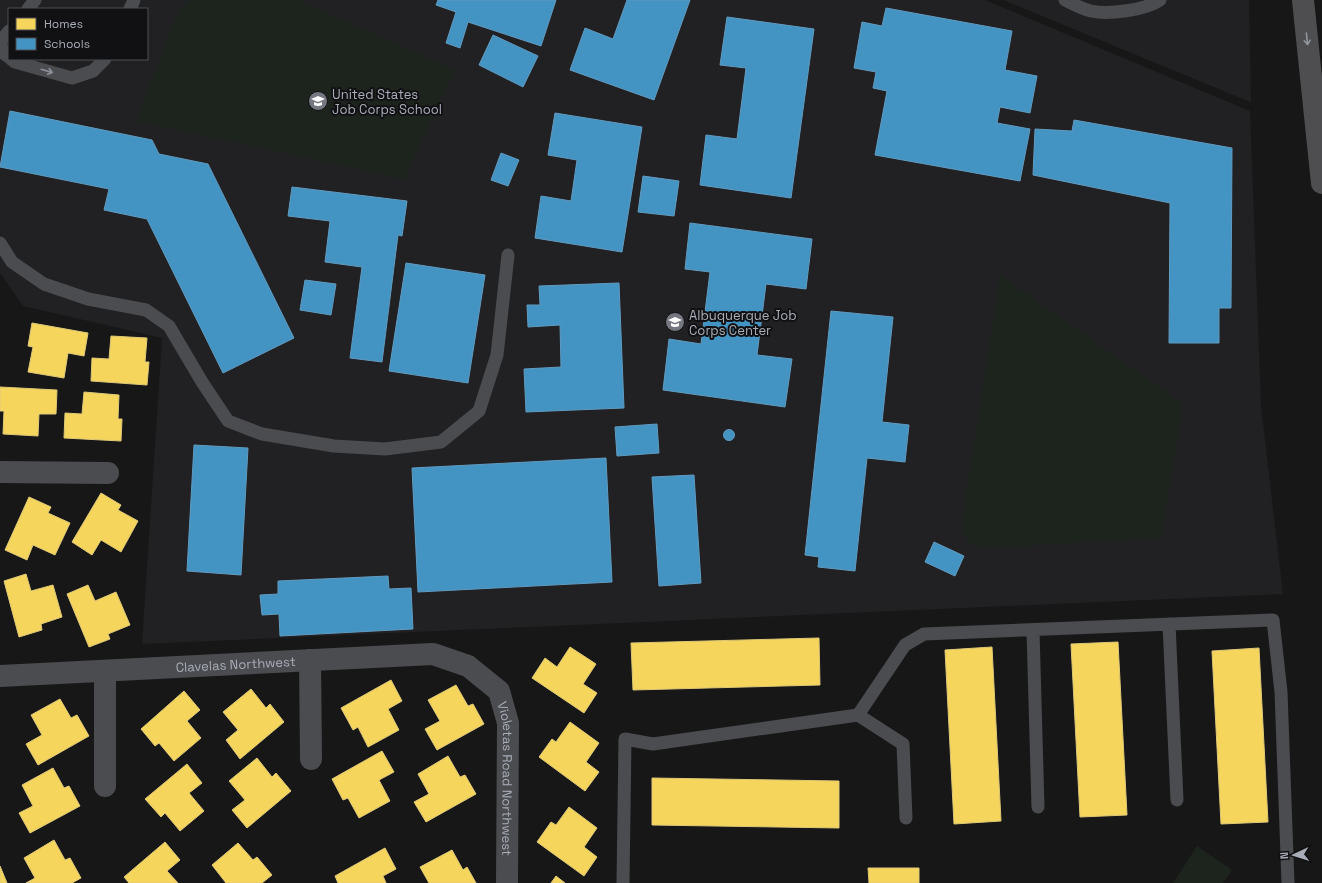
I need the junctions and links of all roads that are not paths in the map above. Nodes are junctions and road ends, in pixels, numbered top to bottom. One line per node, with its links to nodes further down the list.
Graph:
1 (35, 0): 5 (lane)
2 (1065, 0): 3 (lane)
3 (1160, 0)
4 (1303, 0): 11 (highway, one-way to 11)
5 (29, 8)
6 (8, 32): 7 (lane)
7 (0, 42): 8 (lane)
8 (8, 56)
9 (12, 60): 10 (lane, one-way to 10)
10 (104, 60)
11 (1322, 183)
12 (0, 243): 13 (lane)
13 (508, 255)
14 (0, 472): 15 (street)
15 (108, 472)
16 (1169, 624): 17 (lane); 25 (lane); 30 (lane)
17 (1033, 630): 22 (lane); 26 (lane)
18 (310, 660): 19 (street, Clavelas Northwest); 20 (street, Clavelas Northwest); 23 (street)
19 (468, 666): 28 (street, Violetas Road Northwest)
20 (105, 671): 21 (street, Clavelas Northwest); 24 (street)
21 (0, 676)
22 (858, 715): 27 (lane); 29 (lane)
23 (311, 759)
24 (106, 786)
25 (1177, 800)
26 (1038, 807)
27 (906, 818)
28 (507, 883)
29 (623, 883)
30 (1288, 883)

